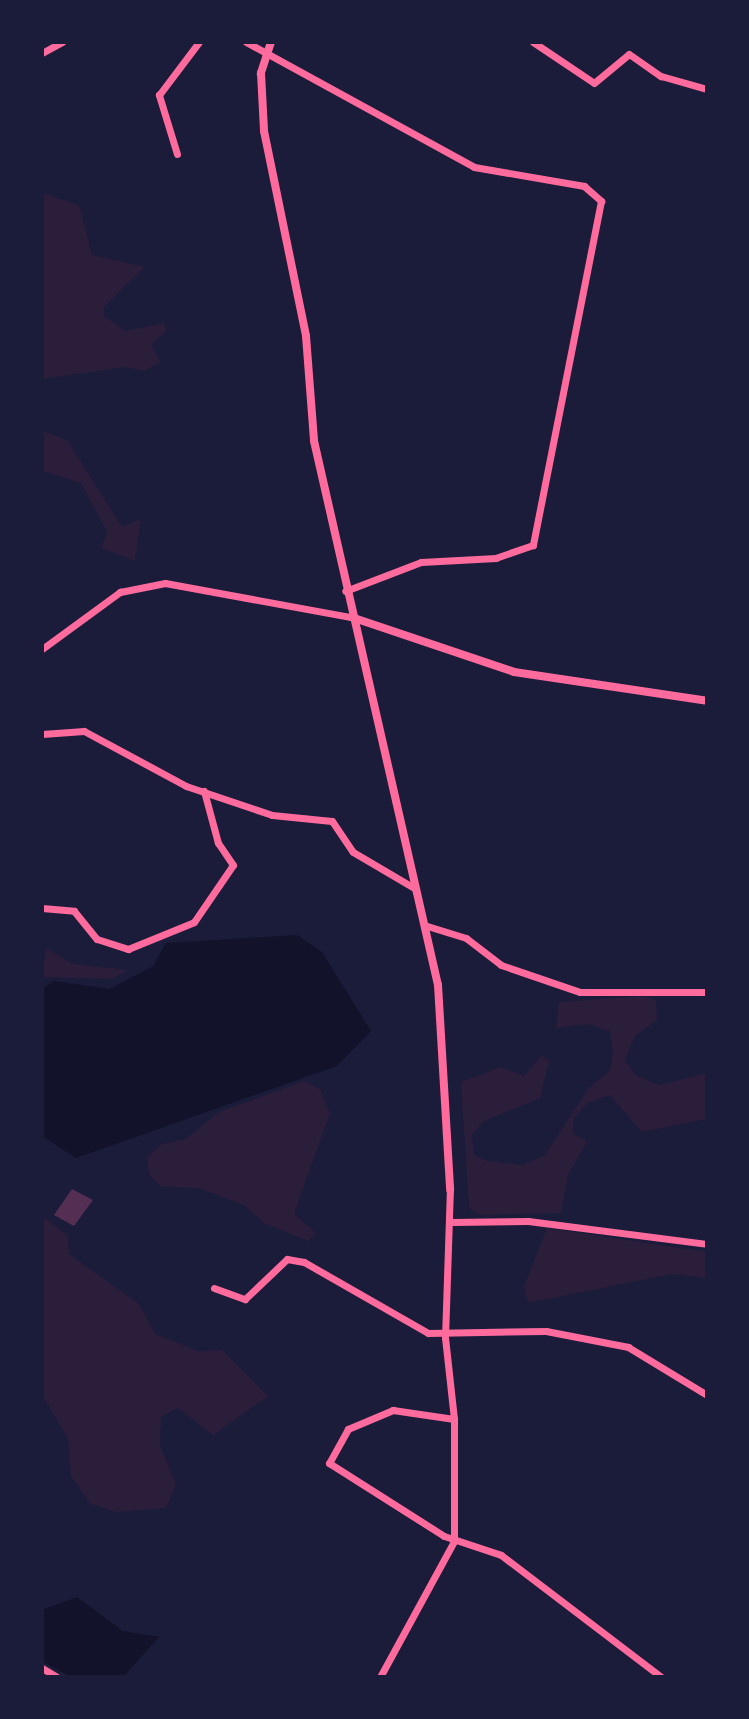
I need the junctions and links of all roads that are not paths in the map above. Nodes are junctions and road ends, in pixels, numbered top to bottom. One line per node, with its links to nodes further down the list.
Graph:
1 (62, 42): 7 (street)
2 (199, 42): 9 (street)
3 (246, 42): 6 (street)
4 (271, 42): 6 (street)
5 (533, 42): 8 (street)
6 (268, 52): 10 (street); 10 (street)
7 (42, 53)
8 (707, 89)
9 (177, 154)
10 (345, 591): 11 (street)
11 (351, 617): 12 (street); 13 (street); 16 (street)
12 (42, 649)
13 (707, 701)
14 (42, 734): 15 (street)
15 (204, 791): 16 (street); 17 (street)
16 (414, 888): 18 (street)
17 (42, 908)
18 (424, 925): 19 (street); 20 (street)
19 (707, 992)
20 (450, 1190): 21 (street)
21 (451, 1222): 22 (street); 24 (street)
22 (707, 1244)
23 (214, 1288): 24 (street)
24 (445, 1338): 25 (street); 26 (street)
25 (707, 1395)
26 (454, 1419): 27 (street); 27 (street)
27 (454, 1541): 30 (street); 31 (street)
28 (42, 1668): 29 (street)
29 (57, 1677)
30 (380, 1677)
31 (661, 1677)

